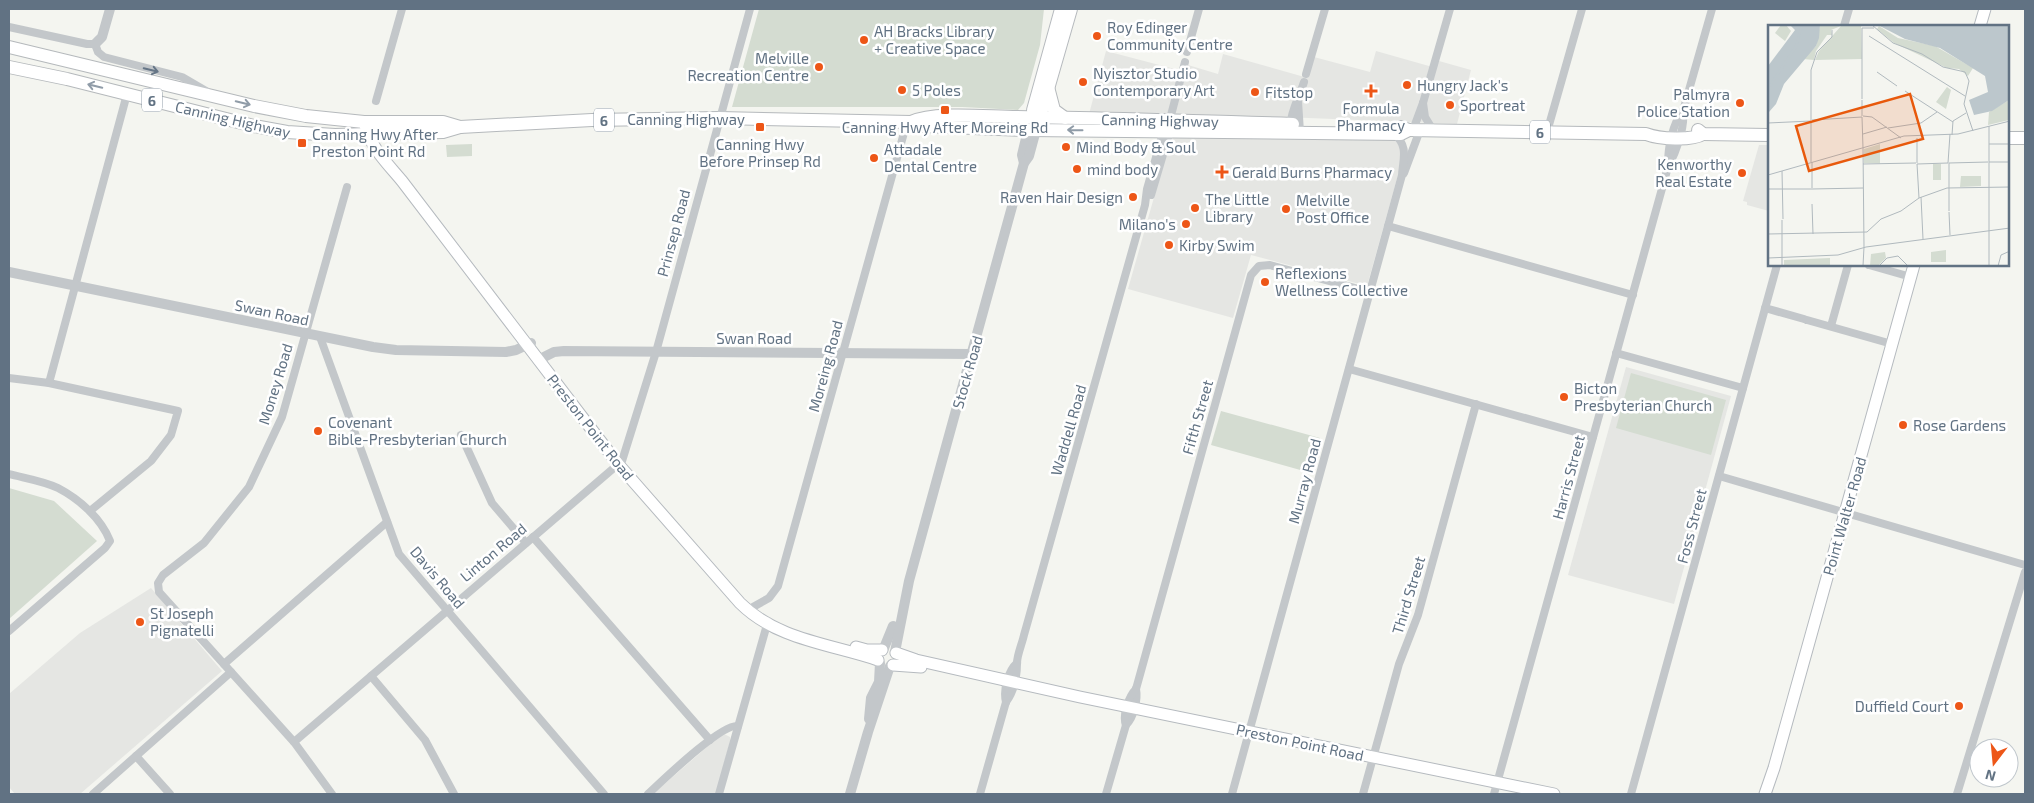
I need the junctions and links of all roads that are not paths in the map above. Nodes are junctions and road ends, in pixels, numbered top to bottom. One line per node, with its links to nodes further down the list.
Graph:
1 (110, 9): 16 (street)
2 (402, 9): 24 (street)
3 (750, 9): 27 (street, Prinsep Road)
4 (1061, 9): 30 (main road, Stock Road)
5 (1071, 9): 21 (main road, Stock Road)
6 (1199, 9): 18 (street)
7 (1325, 9): 33 (street)
8 (1450, 9): 25 (street, Murray Road)
9 (1582, 9): 36 (street)
10 (1712, 9): 39 (street, Harris Street)
11 (1849, 9): 13 (street)
12 (1985, 9): 14 (main road)
13 (1844, 25)
14 (1980, 25)
15 (9, 27): 16 (street)
16 (95, 44): 23 (street, Canning Highway, one-way to 23)
17 (9, 47): 23 (main road, Canning Highway / 6)
18 (1187, 52)
19 (1185, 62): 31 (street, Waddell Road)
20 (9, 67): 22 (main road, Canning Highway / 6, one-way to 20)
21 (1048, 87): 28 (main road); 30 (main road, Stock Road)
22 (127, 94): 37 (main road, Canning Highway / 6); 52 (street)
23 (211, 95): 26 (main road, Canning Highway / 6, one-way to 26)
24 (376, 101)
25 (1423, 103): 34 (street, Murray Road); 35 (street)
26 (306, 116): 32 (main road, Canning Highway / 6); 37 (main road)
27 (719, 118): 29 (main road, Canning Highway / 6); 32 (main road, Canning Highway / 6); 61 (street, Prinsep Road)
28 (1065, 118): 30 (main road, Canning Highway / 6); 31 (main road, Canning Highway / 6)
29 (909, 122): 30 (main road, Canning Highway / 6); 62 (street, Moreing Road)
30 (1034, 124): 31 (main road, Canning Highway / 6, one-way to 30); 64 (street, Stock Road)
31 (1167, 127): 33 (main road, Canning Highway / 6); 91 (street, Waddell Road)
32 (371, 128): 37 (main road, Canning Highway / 6); 59 (main road, Preston Point Road)
33 (1295, 128): 34 (main road, Canning Highway / 6); 38 (main road, Canning Highway / 6)
34 (1414, 130): 35 (main road, Canning Highway / 6); 38 (main road, Canning Highway / 6); 43 (street, Murray Road)
35 (1433, 130): 36 (main road, Canning Highway / 6)
36 (1547, 132): 39 (main road, Canning Highway / 6)
37 (304, 134)
38 (1394, 134): 43 (street, Murray Road)
39 (1677, 134): 40 (main road, Canning Highway / 6); 54 (street, Harris Street)
40 (1768, 135)
41 (2009, 138): 42 (main road)
42 (2025, 138)
43 (1402, 175): 45 (street, Murray Road)
44 (347, 187): 57 (street, Money Road)
45 (1388, 226): 53 (street, Murray Road); 54 (street)
46 (1777, 266): 55 (street, Foss Street)
47 (1848, 266): 56 (street)
48 (1872, 266): 51 (street)
49 (1914, 266): 51 (main road, Point Walter Road)
50 (9, 272): 52 (street, Swan Road)
51 (1910, 277): 60 (main road, Point Walter Road)
52 (76, 286): 57 (street, Swan Road); 68 (street)
53 (1370, 292): 66 (street, Murray Road); 92 (street, Fifth Street)
54 (1633, 295): 63 (street, Harris Street)
55 (1765, 308): 56 (street); 69 (street, Foss Street)
56 (1830, 326): 60 (street)
57 (305, 334): 58 (street, Swan Road); 88 (street, Money Road)
58 (320, 337): 59 (street, Swan Road); 78 (street, Davis Road)
59 (529, 344): 65 (main road, Preston Point Road)
60 (1892, 344): 77 (main road, Point Walter Road)
61 (656, 352): 62 (street, Swan Road); 65 (street, Swan Road); 73 (street, Prinsep Road)
62 (843, 352): 64 (street, Swan Road); 83 (street, Moreing Road)
63 (1616, 353): 69 (street); 72 (street, Harris Street)
64 (972, 354): 87 (street, Stock Road)
65 (541, 359): 73 (main road, Preston Point Road)
66 (1349, 369): 70 (street); 94 (street, Murray Road)
67 (9, 378): 68 (street)
68 (49, 383): 76 (street)
69 (1743, 388): 75 (street, Foss Street)
70 (1476, 404): 72 (street); 98 (street, Third Street)
71 (461, 435): 80 (street)
72 (1593, 437): 100 (street, Harris Street)
73 (620, 463): 79 (street, Linton Road); 83 (main road, Preston Point Road); 85 (main road, Preston Point Road)
74 (9, 474): 76 (street)
75 (1719, 476): 77 (street); 115 (street, Foss Street)
76 (90, 511): 86 (street)
77 (1845, 512): 81 (street); 99 (main road, Point Walter Road)
78 (387, 522): 84 (street, Davis Road); 88 (street)
79 (533, 537): 80 (street, Linton Road); 95 (street)
80 (526, 543): 84 (street, Linton Road)
81 (2025, 565)
82 (2025, 572): 118 (street)
83 (753, 607): 85 (main road, Preston Point Road)
84 (446, 610): 90 (street, Linton Road); 105 (street, Davis Road)
85 (768, 621): 87 (main road, Preston Point Road); 93 (street)
86 (9, 631)
87 (887, 657): 91 (main road, Preston Point Road); 108 (street, Stock Road)
88 (224, 664): 89 (street)
89 (231, 672): 96 (street); 97 (street)
90 (371, 676): 96 (street, Linton Road); 104 (street)
91 (1011, 683): 92 (main road, Preston Point Road); 109 (street, Waddell Road)
92 (1131, 707): 94 (main road, Preston Point Road); 110 (street, Fifth Street)
93 (738, 726): 95 (street); 107 (street)
94 (1249, 732): 98 (main road, Preston Point Road); 111 (street, Murray Road)
95 (710, 740): 106 (street)
96 (294, 742): 103 (street)
97 (136, 756): 101 (street); 102 (street)
98 (1373, 757): 100 (main road, Preston Point Road); 112 (street, Third Street)
99 (1774, 768): 116 (main road, Point Walter Road); 117 (main road, Point Walter Road)
100 (1498, 782): 113 (street, Harris Street); 114 (main road, Preston Point Road)
101 (93, 794)
102 (170, 794)
103 (332, 794)
104 (454, 794)
105 (604, 794)
106 (648, 794)
107 (719, 794)
108 (850, 794)
109 (980, 794)
110 (1106, 794)
111 (1232, 794)
112 (1363, 794)
113 (1494, 794)
114 (1554, 794)
115 (1631, 794)
116 (1765, 794)
117 (1771, 794)
118 (1957, 794)

